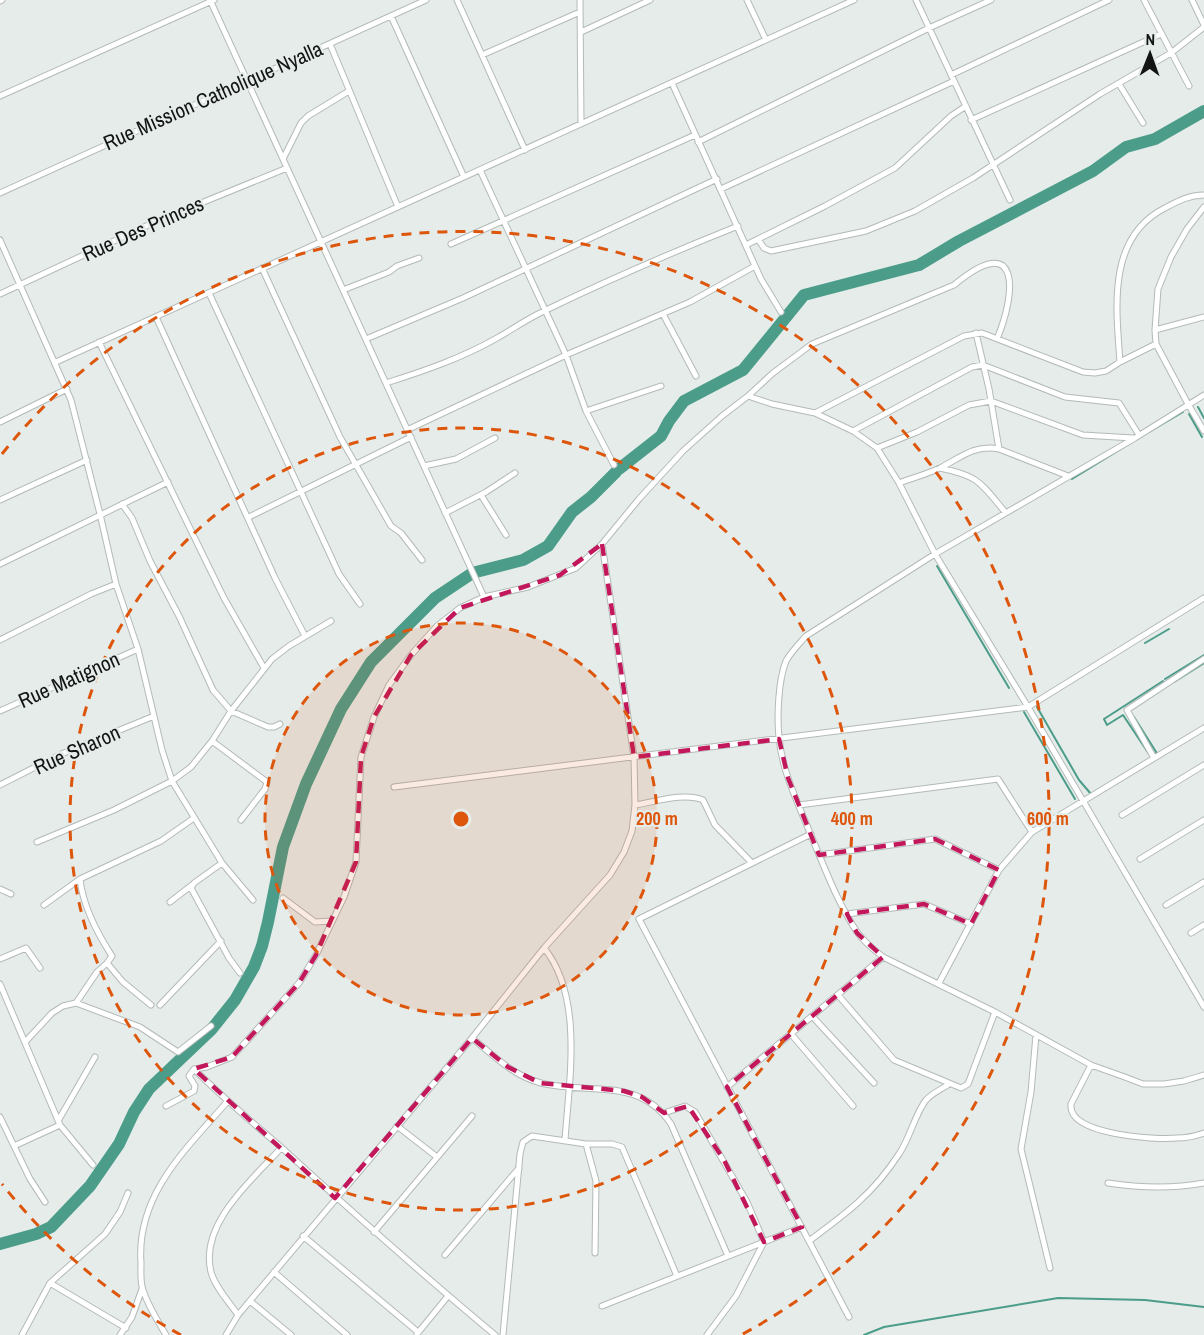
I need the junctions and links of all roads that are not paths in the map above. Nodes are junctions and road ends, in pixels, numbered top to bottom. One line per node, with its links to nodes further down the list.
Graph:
1 (426, 0): 14 (street, Rue Mission Catholique Nyalla)
2 (456, 0): 22 (street)
3 (580, 0): 13 (street)
4 (650, 0): 17 (street)
5 (747, 0): 19 (street)
6 (854, 0): 19 (street)
7 (916, 0): 16 (street)
8 (991, 0): 16 (street)
9 (1109, 0): 23 (street)
10 (1144, 0): 18 (street)
11 (1192, 0): 15 (street)
12 (212, 1): 24 (street); 29 (street)
13 (580, 12): 17 (street); 22 (street)
14 (391, 16): 20 (street, Rue Mission Catholique Nyalla); 41 (street)
15 (1204, 26): 21 (street)
16 (929, 28): 23 (street); 35 (street)
17 (581, 32): 33 (street)
18 (1161, 34): 21 (street); 31 (street)
19 (766, 40): 25 (street)
20 (330, 44): 24 (street, Rue Mission Catholique Nyalla); 28 (street)
21 (1171, 53): 26 (street); 27 (street)
22 (482, 56): 36 (street)
23 (953, 78): 30 (street); 43 (street)
24 (248, 81): 37 (street); 44 (street, Rue Mission Catholique Nyalla)
25 (672, 83): 33 (street); 34 (street)
26 (1119, 84): 32 (street); 38 (street)
27 (1189, 86)
28 (350, 91): 37 (street); 47 (street)
29 (0, 96)
30 (966, 105): 31 (street); 51 (street)
31 (971, 120): 38 (street)
32 (1143, 123)
33 (581, 124): 36 (street)
34 (695, 135): 35 (street); 49 (street)
35 (698, 142): 42 (street)
36 (525, 150): 40 (street)
37 (283, 159): 39 (street)
38 (993, 164): 46 (street); 51 (street)
39 (287, 168): 53 (street); 60 (street, Rue Des Princes)
40 (480, 170): 41 (street); 49 (street)
41 (465, 177): 47 (street)
42 (717, 179): 43 (street); 59 (street)
43 (721, 189): 50 (street)
44 (0, 193)
45 (1204, 195): 77 (street)
46 (1010, 200)
47 (398, 207): 53 (street)
48 (1204, 207): 69 (street)
49 (503, 221): 54 (street); 59 (street)
50 (738, 226): 55 (street); 64 (street)
51 (758, 239): 55 (street)
52 (0, 240): 60 (street)
53 (321, 242): 58 (street); 61 (street)
54 (451, 244)
55 (746, 244): 57 (street)
56 (419, 258): 61 (street)
57 (755, 266): 65 (street); 66 (street)
58 (262, 268): 62 (street); 99 (street)
59 (524, 268): 64 (street); 71 (street)
60 (20, 285): 63 (street, Rue Des Princes); 76 (street)
61 (343, 290): 71 (street)
62 (209, 293): 67 (street); 107 (street)
63 (0, 294)
64 (544, 311): 75 (street); 80 (street)
65 (781, 312)
66 (663, 314): 75 (street); 79 (street)
67 (156, 316): 73 (street); 114 (street)
68 (1204, 317): 69 (street)
69 (1155, 330): 74 (street)
70 (976, 333): 72 (street); 78 (street); 88 (street)
71 (366, 339): 80 (street)
72 (997, 339): 77 (street); 84 (street)
73 (99, 342): 76 (street); 105 (street)
74 (1156, 344): 77 (street); 86 (street)
75 (566, 355): 87 (street); 90 (street)
76 (56, 362): 82 (street)
77 (1120, 362)
78 (983, 365): 85 (street); 91 (street); 93 (street)
79 (696, 376)
80 (386, 383): 90 (street)
81 (661, 386): 87 (street)
82 (67, 389): 89 (street); 98 (street)
83 (1204, 395): 86 (street)
84 (748, 396): 88 (street); 116 (street)
85 (991, 401): 93 (street); 96 (street); 97 (street)
86 (1188, 404): 92 (street); 93 (street)
87 (586, 411): 100 (street)
88 (814, 412): 91 (street)
89 (0, 422)
90 (407, 430): 94 (street)
91 (853, 431): 96 (street)
92 (1204, 431)
93 (1137, 436): 104 (street)
94 (411, 437): 99 (street); 101 (street)
95 (495, 438): 101 (street)
96 (877, 448): 106 (street)
97 (999, 449): 102 (street); 104 (street)
98 (87, 460): 109 (street); 113 (street)
99 (355, 464): 107 (street); 118 (street)
100 (614, 465)
101 (424, 466): 112 (street)
102 (940, 468): 106 (street); 111 (street)
103 (515, 473): 108 (street)
104 (1068, 476): 111 (street)
105 (168, 482): 110 (street); 129 (street)
106 (899, 483): 117 (street)
107 (300, 492): 114 (street); 123 (street)
108 (481, 495): 112 (street); 115 (street)
109 (0, 500)
110 (122, 504): 113 (street); 132 (street)
111 (1005, 512): 117 (street)
112 (445, 513): 121 (street)
113 (100, 514): 119 (street); 120 (street)
114 (249, 517): 125 (street)
115 (506, 535)
116 (602, 544): 121 (street); 138 (street)
117 (935, 554): 130 (street); 136 (street)
118 (422, 560)
119 (0, 564)
120 (116, 584): 126 (street); 127 (street)
121 (484, 597): 170 (street)
122 (1204, 598): 130 (street)
123 (360, 604)
124 (331, 621): 125 (street)
125 (305, 636): 129 (street)
126 (0, 640)
127 (138, 649): 131 (street, Rue Matignon); 133 (street)
128 (1204, 660): 139 (street)
129 (264, 668): 132 (street)
130 (1028, 707): 136 (street); 144 (street)
131 (0, 711)
132 (231, 711): 134 (street); 137 (street)
133 (154, 716): 141 (street); 142 (street, Rue Sharon)
134 (280, 723)
135 (1204, 728): 139 (street)
136 (779, 739): 138 (street); 146 (street)
137 (212, 741): 141 (street); 149 (street)
138 (634, 757): 143 (street); 145 (street)
139 (1154, 758): 144 (street)
140 (1204, 765): 147 (street)
141 (172, 781): 148 (street); 153 (street)
142 (0, 785)
143 (394, 787)
144 (1082, 800): 151 (street); 187 (street)
145 (635, 804): 157 (street); 175 (street)
146 (799, 805): 151 (street); 152 (street)
147 (1122, 815)
148 (194, 818): 156 (street); 159 (street)
149 (241, 820)
150 (1204, 820): 155 (street)
151 (1032, 832): 158 (street)
152 (811, 834): 154 (street); 157 (street)
153 (37, 842)
154 (819, 855): 158 (street); 169 (street)
155 (1140, 859)
156 (222, 863): 161 (street); 165 (street)
157 (752, 863): 202 (street)
158 (999, 870): 171 (street)
159 (80, 879): 167 (street); 178 (street)
160 (1204, 882): 168 (street)
161 (192, 885): 166 (street); 174 (street)
162 (0, 889): 163 (street)
163 (11, 894)
164 (283, 898): 170 (street)
165 (253, 900)
166 (170, 902)
167 (44, 905)
168 (1166, 905)
169 (847, 914): 171 (street); 176 (street)
170 (332, 921): 197 (street)
171 (971, 924): 181 (street)
172 (1204, 925): 173 (street)
173 (1191, 933)
174 (221, 941): 180 (street); 186 (street)
175 (544, 948): 193 (street); 201 (street)
176 (883, 957): 181 (street); 183 (street)
177 (0, 959): 179 (street)
178 (107, 963): 184 (street); 185 (street)
179 (40, 968)
180 (240, 972)
181 (939, 983): 188 (street)
182 (0, 984): 194 (street)
183 (838, 995): 189 (street); 200 (street)
184 (76, 1003): 190 (street); 194 (street)
185 (151, 1005)
186 (160, 1005)
187 (1204, 1007)
188 (995, 1012): 192 (street); 200 (street)
189 (812, 1016): 191 (street); 199 (street)
190 (211, 1026)
191 (790, 1034): 202 (street); 205 (street)
192 (1036, 1035): 196 (street); 232 (street)
193 (472, 1038): 201 (street); 210 (street)
194 (26, 1041): 209 (street)
195 (94, 1057): 209 (street)
196 (1091, 1065): 198 (street); 211 (street)
197 (194, 1069): 203 (street); 204 (street)
198 (1204, 1075)
199 (874, 1083)
200 (949, 1084): 227 (street)
201 (568, 1087): 206 (street); 212 (street)
202 (727, 1087): 224 (street)
203 (227, 1102): 215 (street); 236 (street)
204 (166, 1106)
205 (853, 1106)
206 (664, 1113): 228 (street); 231 (street)
207 (472, 1116): 216 (street)
208 (0, 1117): 214 (street)
209 (59, 1123): 214 (street); 217 (street)
210 (397, 1126): 216 (street); 222 (street)
211 (1204, 1133)
212 (565, 1140): 213 (street); 218 (street)
213 (586, 1144): 229 (street); 234 (street)
214 (14, 1146): 223 (street)
215 (281, 1148): 222 (street); 240 (street)
216 (437, 1157): 225 (street)
217 (93, 1165)
218 (519, 1168): 230 (street); 253 (street)
219 (1108, 1183): 220 (street)
220 (1204, 1183)
221 (128, 1193): 235 (street)
222 (335, 1198): 225 (street); 226 (street)
223 (45, 1202)
224 (802, 1227): 227 (street); 228 (street)
225 (374, 1232): 237 (street)
226 (303, 1236): 233 (street); 244 (street)
227 (809, 1241): 241 (street)
228 (764, 1242): 231 (street); 254 (street)
229 (595, 1253)
230 (445, 1255)
231 (728, 1256): 234 (street)
232 (1050, 1268)
233 (274, 1272): 238 (street); 250 (street)
234 (677, 1276): 239 (street)
235 (50, 1283): 242 (street); 245 (street)
236 (142, 1289): 242 (street); 247 (street)
237 (448, 1296): 243 (street); 244 (street)
238 (250, 1301): 240 (street); 249 (street)
239 (602, 1306)
240 (238, 1315): 248 (street)
241 (849, 1317)
242 (126, 1328): 246 (street)
243 (488, 1329): 251 (street); 252 (street)
244 (417, 1334)
245 (21, 1335)
246 (120, 1335)
247 (166, 1335)
248 (225, 1335)
249 (291, 1335)
250 (347, 1335)
251 (483, 1335)
252 (495, 1335)
253 (503, 1335)
254 (707, 1335)

